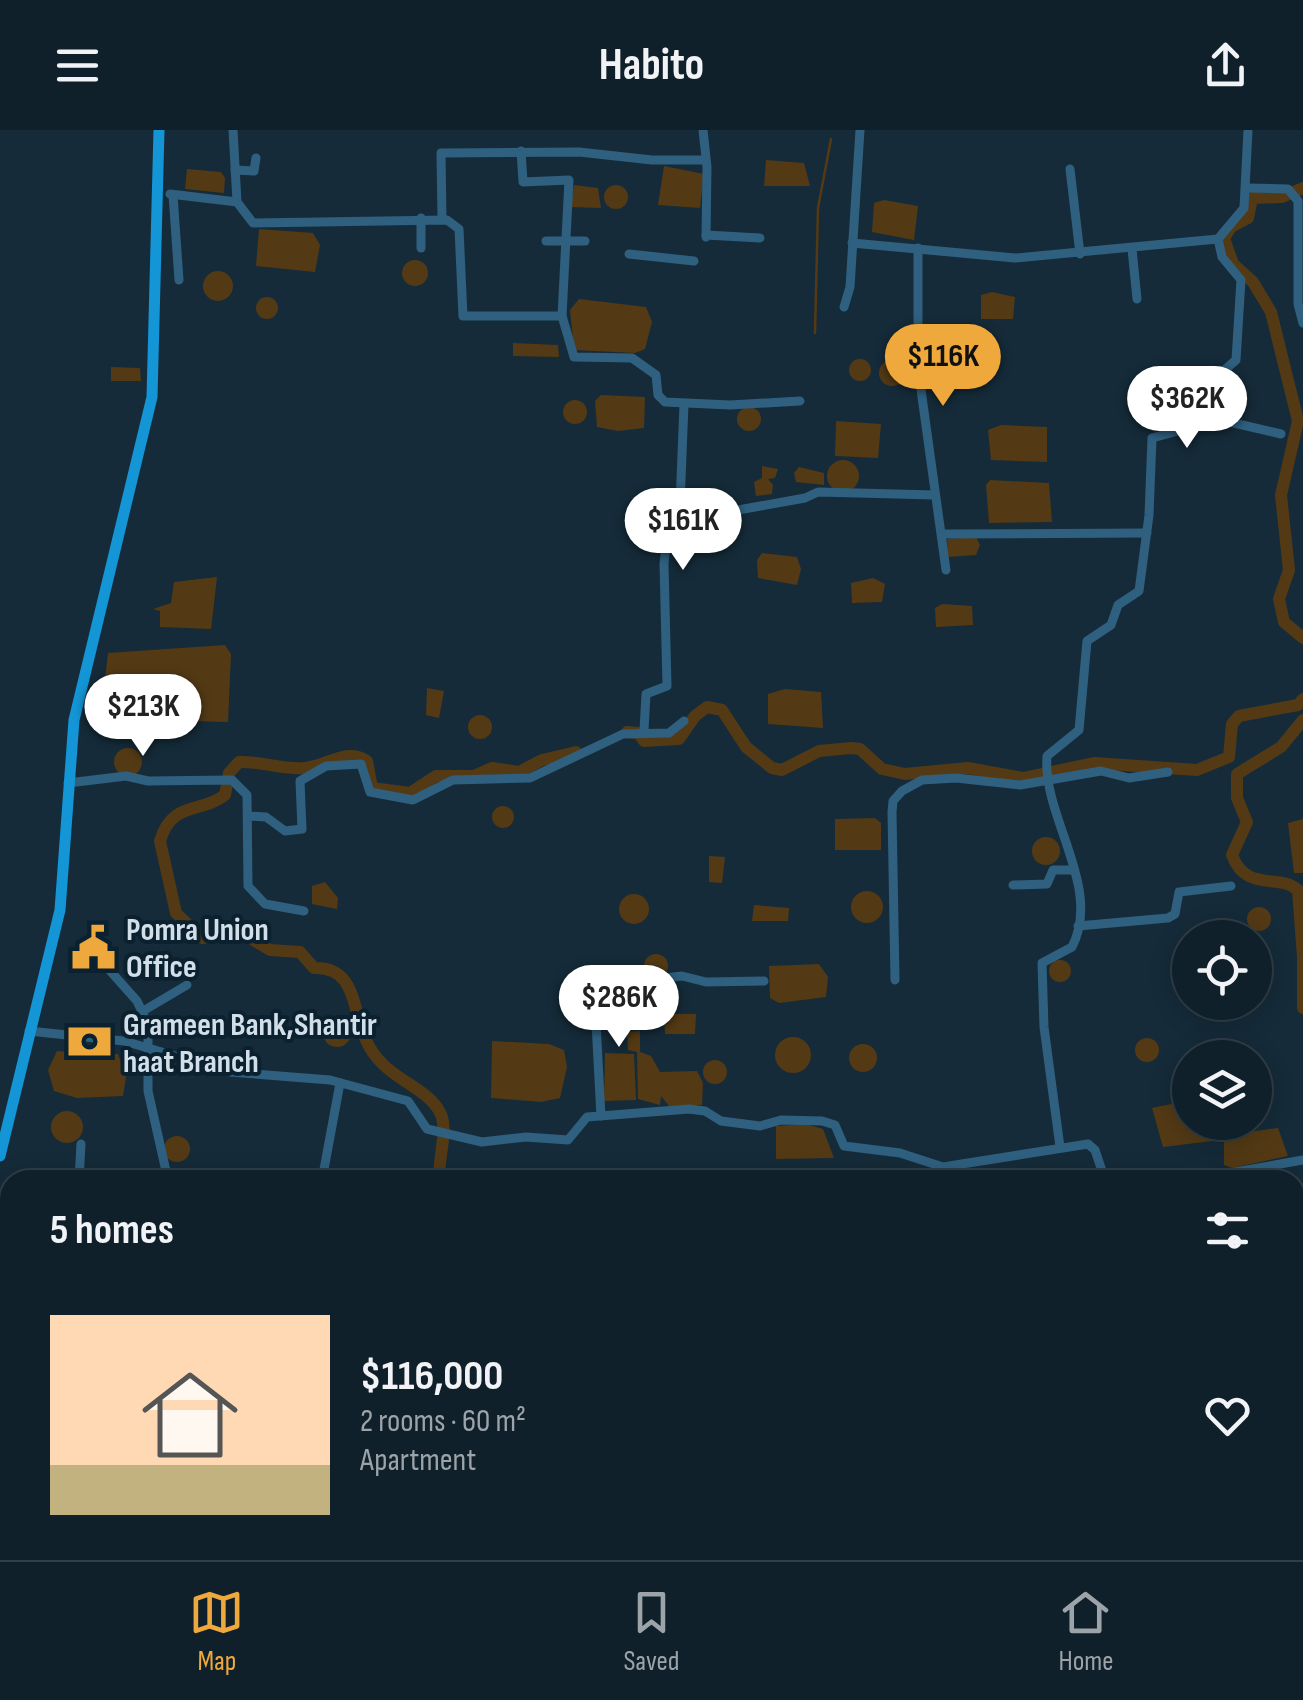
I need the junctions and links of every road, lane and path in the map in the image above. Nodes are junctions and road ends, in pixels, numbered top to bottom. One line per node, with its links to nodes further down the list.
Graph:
1 (159, 130): 12 (main road)
2 (232, 130): 10 (street)
3 (703, 130): 8 (street)
4 (860, 130): 22 (street)
5 (1248, 130): 11 (street)
6 (521, 151): 8 (street); 16 (street); 20 (street)
7 (256, 158): 10 (street)
8 (704, 160): 17 (street)
9 (1070, 169): 27 (street)
10 (235, 170): 14 (street)
11 (1248, 188): 18 (street); 33 (street)
12 (156, 193): 13 (street); 47 (main road)
13 (173, 194): 14 (street); 29 (street)
14 (237, 202): 15 (street)
15 (421, 218): 16 (street); 23 (street)
16 (442, 219): 32 (street)
17 (760, 238)
18 (1218, 238): 25 (street); 36 (street)
19 (546, 242): 20 (street)
20 (566, 242): 21 (street); 32 (street)
21 (586, 242)
22 (852, 243): 24 (street); 31 (street)
23 (421, 248)
24 (918, 248): 27 (street); 38 (street)
25 (1132, 248): 27 (street); 30 (street)
26 (630, 254): 28 (street)
27 (1080, 254)
28 (694, 261)
29 (178, 280)
30 (1136, 300)
31 (844, 307)
32 (562, 316): 35 (street)
33 (1303, 324)
34 (800, 401): 35 (street)
35 (684, 404): 44 (street)
36 (1208, 417): 37 (street); 40 (street)
37 (1281, 434)
38 (935, 494): 39 (street); 41 (street)
39 (716, 514)
40 (1147, 532): 41 (street); 46 (street)
41 (942, 534): 42 (street)
42 (946, 570)
43 (684, 725): 44 (street)
44 (644, 730): 48 (street)
45 (1168, 772): 46 (street)
46 (1048, 777): 49 (street); 55 (street)
47 (68, 782): 48 (street); 59 (main road)
48 (248, 816): 52 (street)
49 (1074, 870): 50 (street); 53 (street)
50 (1013, 885)
51 (1231, 886): 53 (street)
52 (304, 911)
53 (1078, 926): 64 (street)
54 (96, 941): 58 (street)
55 (895, 980)
56 (764, 981): 62 (street)
57 (187, 985): 58 (street)
58 (143, 1011): 60 (street)
59 (29, 1031): 60 (street); 65 (main road)
60 (150, 1048): 61 (street); 68 (street)
61 (340, 1083): 62 (street); 69 (street)
62 (601, 1116): 64 (street)
63 (81, 1144): 67 (street)
64 (1060, 1146): 70 (street)
65 (0, 1156)
66 (1303, 1160): 71 (street)
67 (80, 1170)
68 (166, 1170)
69 (324, 1170)
70 (1101, 1170)
71 (1250, 1170)

